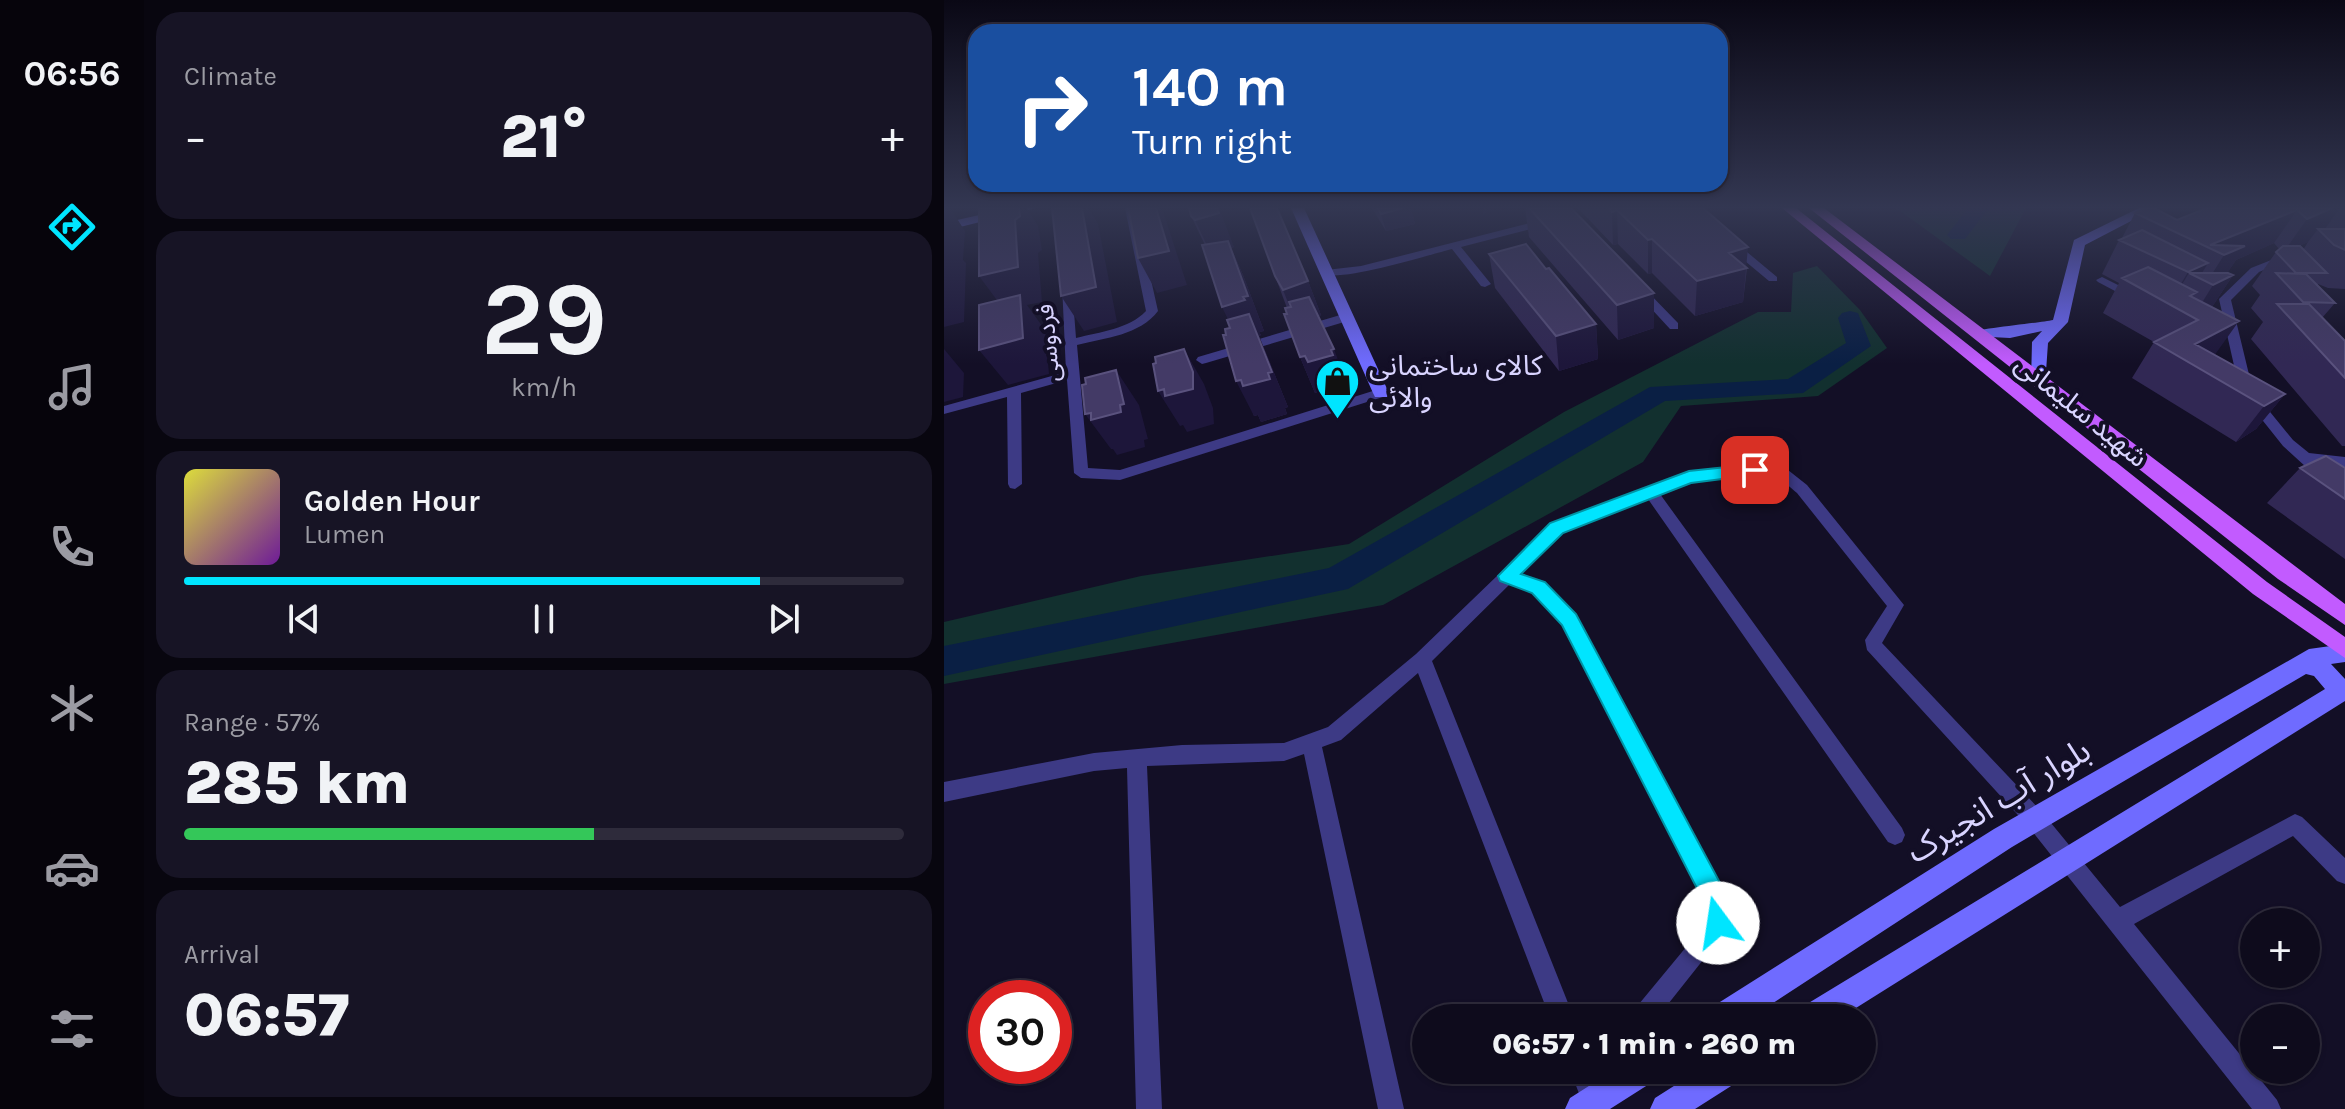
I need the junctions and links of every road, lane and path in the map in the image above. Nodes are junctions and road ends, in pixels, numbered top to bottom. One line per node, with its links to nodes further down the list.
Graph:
1 (1141, 260): 23 (street)
2 (1320, 260): 11 (street)
3 (1397, 260): 11 (street)
4 (1466, 260): 15 (street)
5 (1750, 260): 12 (street)
6 (1852, 260): 39 (main road, شهید سلیمانی)
7 (1882, 260): 22 (main road)
8 (2075, 260): 20 (street)
9 (2279, 260): 18 (street)
10 (1064, 268): 23 (street, فردوسی)
11 (1326, 273): 19 (street)
12 (1773, 279)
13 (2102, 280): 16 (street)
14 (1632, 282): 21 (street)
15 (1485, 284)
16 (2143, 302)
17 (2214, 304): 18 (street)
18 (2228, 311): 25 (street)
19 (1347, 317): 26 (street); 30 (street)
20 (2060, 322): 22 (street); 28 (street)
21 (1674, 326)
22 (1977, 333): 28 (main road)
23 (1071, 343): 27 (street, فردوسی)
24 (2225, 346): 25 (street)
25 (2238, 353): 32 (street)
26 (1202, 360)
27 (1073, 374): 29 (street); 30 (street, فردوسی)
28 (2039, 382): 38 (main road)
29 (1014, 390): 31 (street); 34 (street)
30 (1381, 393)
31 (944, 410)
32 (2305, 458): 33 (street); 36 (street)
33 (2345, 462)
34 (1015, 484)
35 (1650, 491): 37 (street); 46 (street); 47 (street)
36 (2345, 494)
37 (1507, 576): 40 (street); 52 (street)
38 (2345, 616)
39 (2345, 651): 41 (street)
40 (1422, 659): 43 (street); 51 (street)
41 (2310, 660): 42 (street); 46 (street, بلوار آب انجیرک)
42 (2343, 690): 48 (street)
43 (1311, 742): 44 (street); 61 (street)
44 (1137, 760): 45 (street); 60 (street)
45 (944, 792)
46 (2035, 819): 48 (street); 53 (street, بلوار آب انجیرک)
47 (1895, 835)
48 (2070, 860): 50 (street); 54 (street)
49 (2345, 873): 50 (street)
50 (2117, 921): 63 (street)
51 (1557, 1004)
52 (1653, 1004)
53 (1745, 1004)
54 (1836, 1004)
55 (1584, 1084): 59 (street)
56 (1602, 1084): 59 (street)
57 (1621, 1084): 59 (street)
58 (1706, 1084): 62 (street)
59 (1588, 1105)
60 (1149, 1109)
61 (1391, 1109)
62 (1666, 1109)
63 (2268, 1109)

